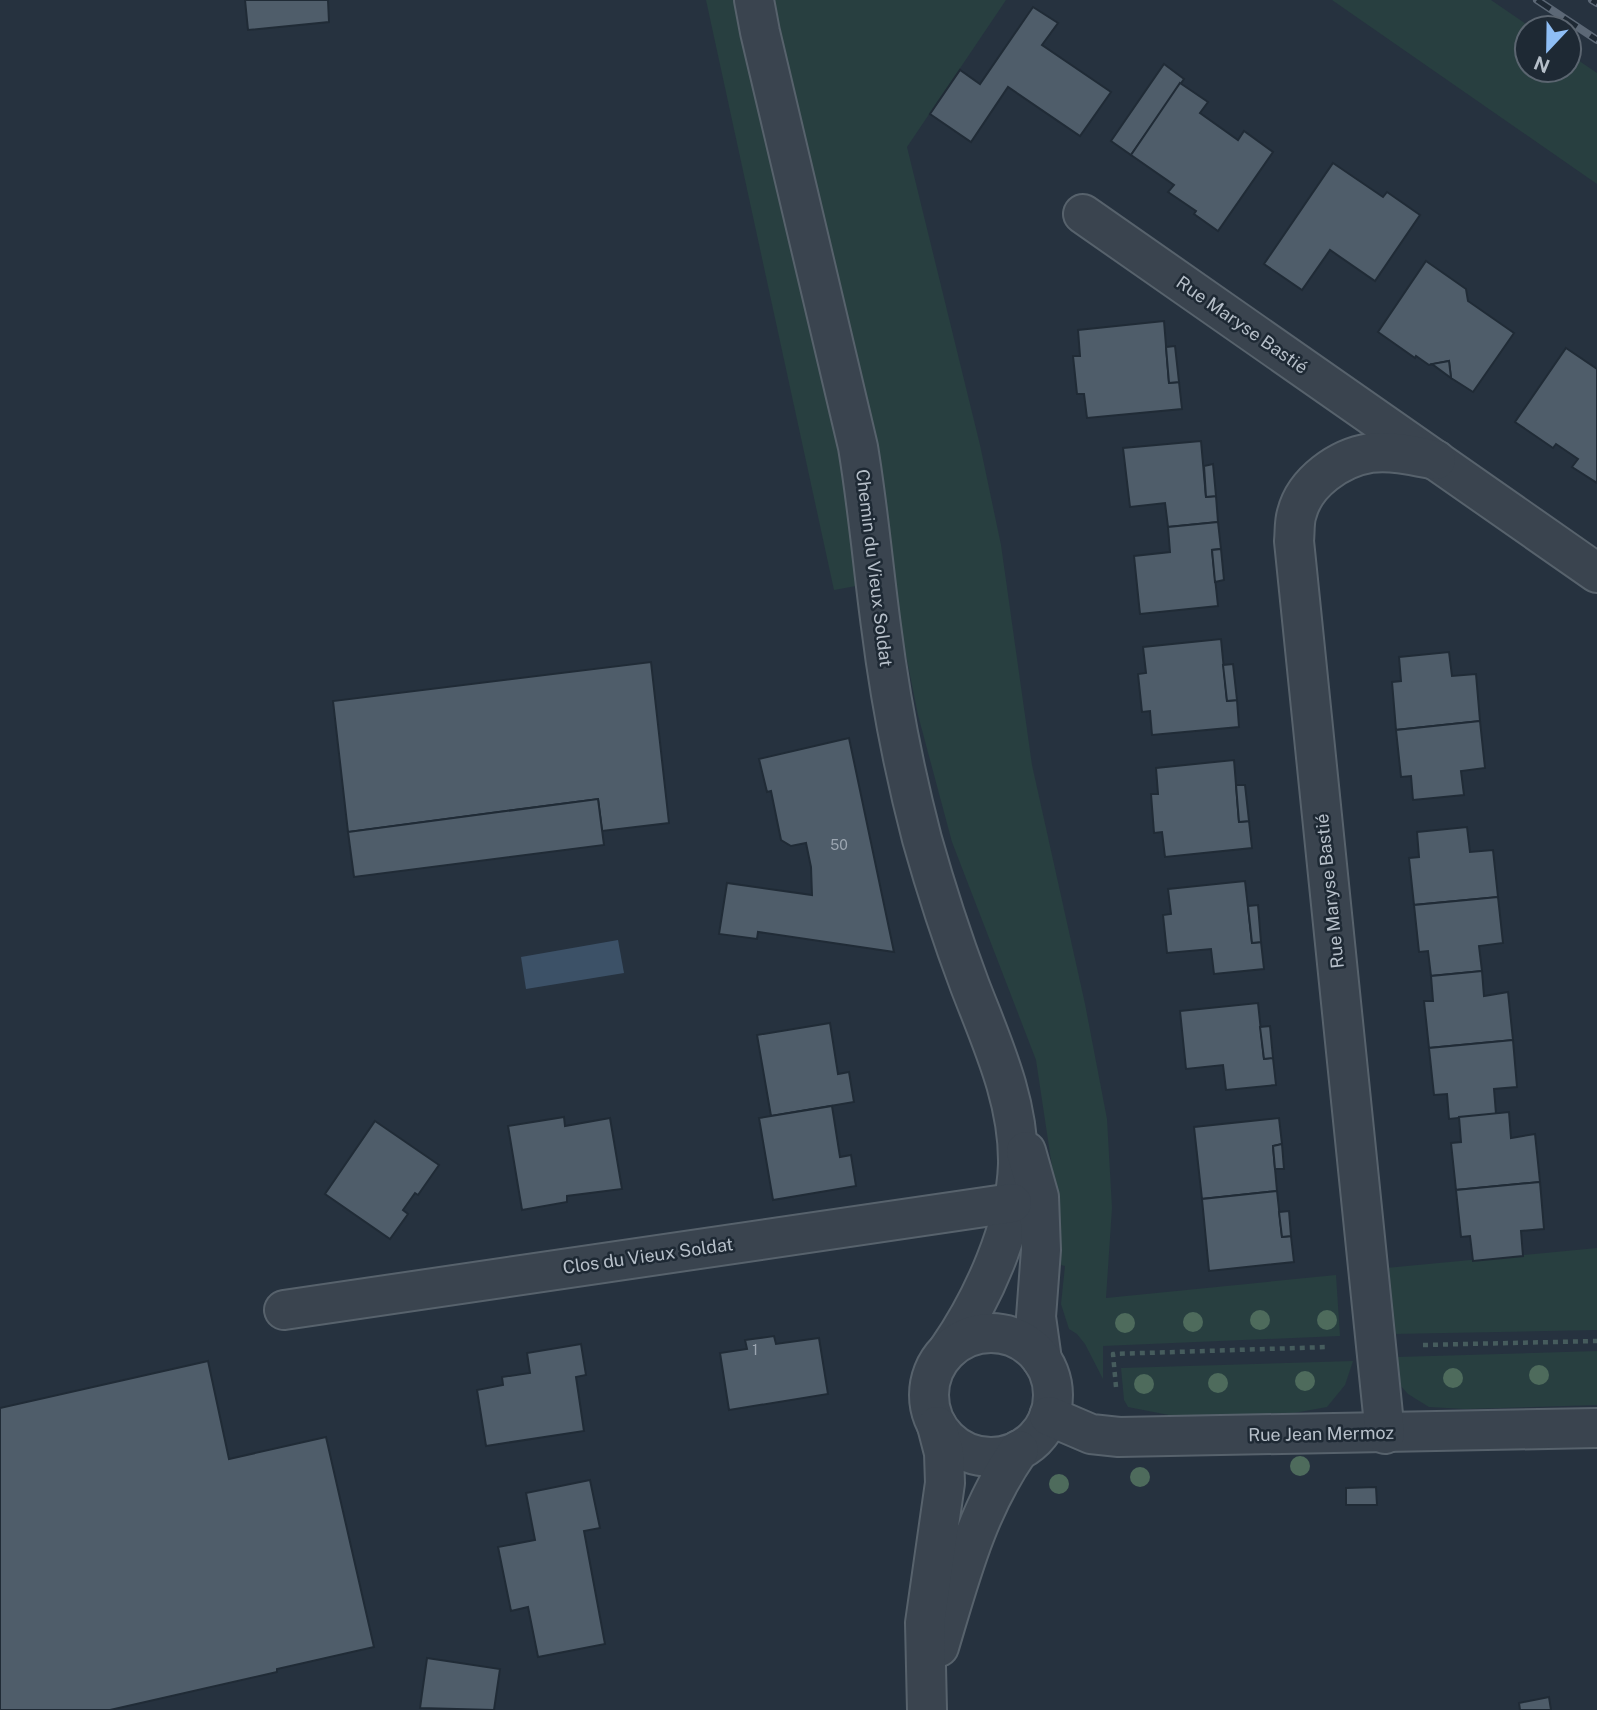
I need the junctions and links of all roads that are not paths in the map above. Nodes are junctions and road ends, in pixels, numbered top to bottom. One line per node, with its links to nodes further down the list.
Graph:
1 (754, 0): 5 (street, Chemin du Vieux Soldat)
2 (1083, 214): 3 (street, Rue Maryse Bastié)
3 (1436, 460): 4 (street, Rue Maryse Bastié); 13 (street, Rue Maryse Bastié)
4 (1597, 573)
5 (1017, 1130): 6 (street, Chemin du Vieux Soldat); 9 (street, Chemin du Vieux Soldat)
6 (1012, 1203): 7 (street, Clos du Vieux Soldat); 8 (street, Chemin du Vieux Soldat)
7 (284, 1310)
8 (948, 1350): 9 (street); 11 (street)
9 (1042, 1360): 10 (street)
10 (1049, 1416): 13 (street, Rue Jean Mermoz); 14 (street)
11 (937, 1426): 14 (street); 15 (street)
12 (1597, 1428): 13 (street, Rue Jean Mermoz)
13 (1385, 1433)
14 (1019, 1450): 15 (street)
15 (927, 1709)

